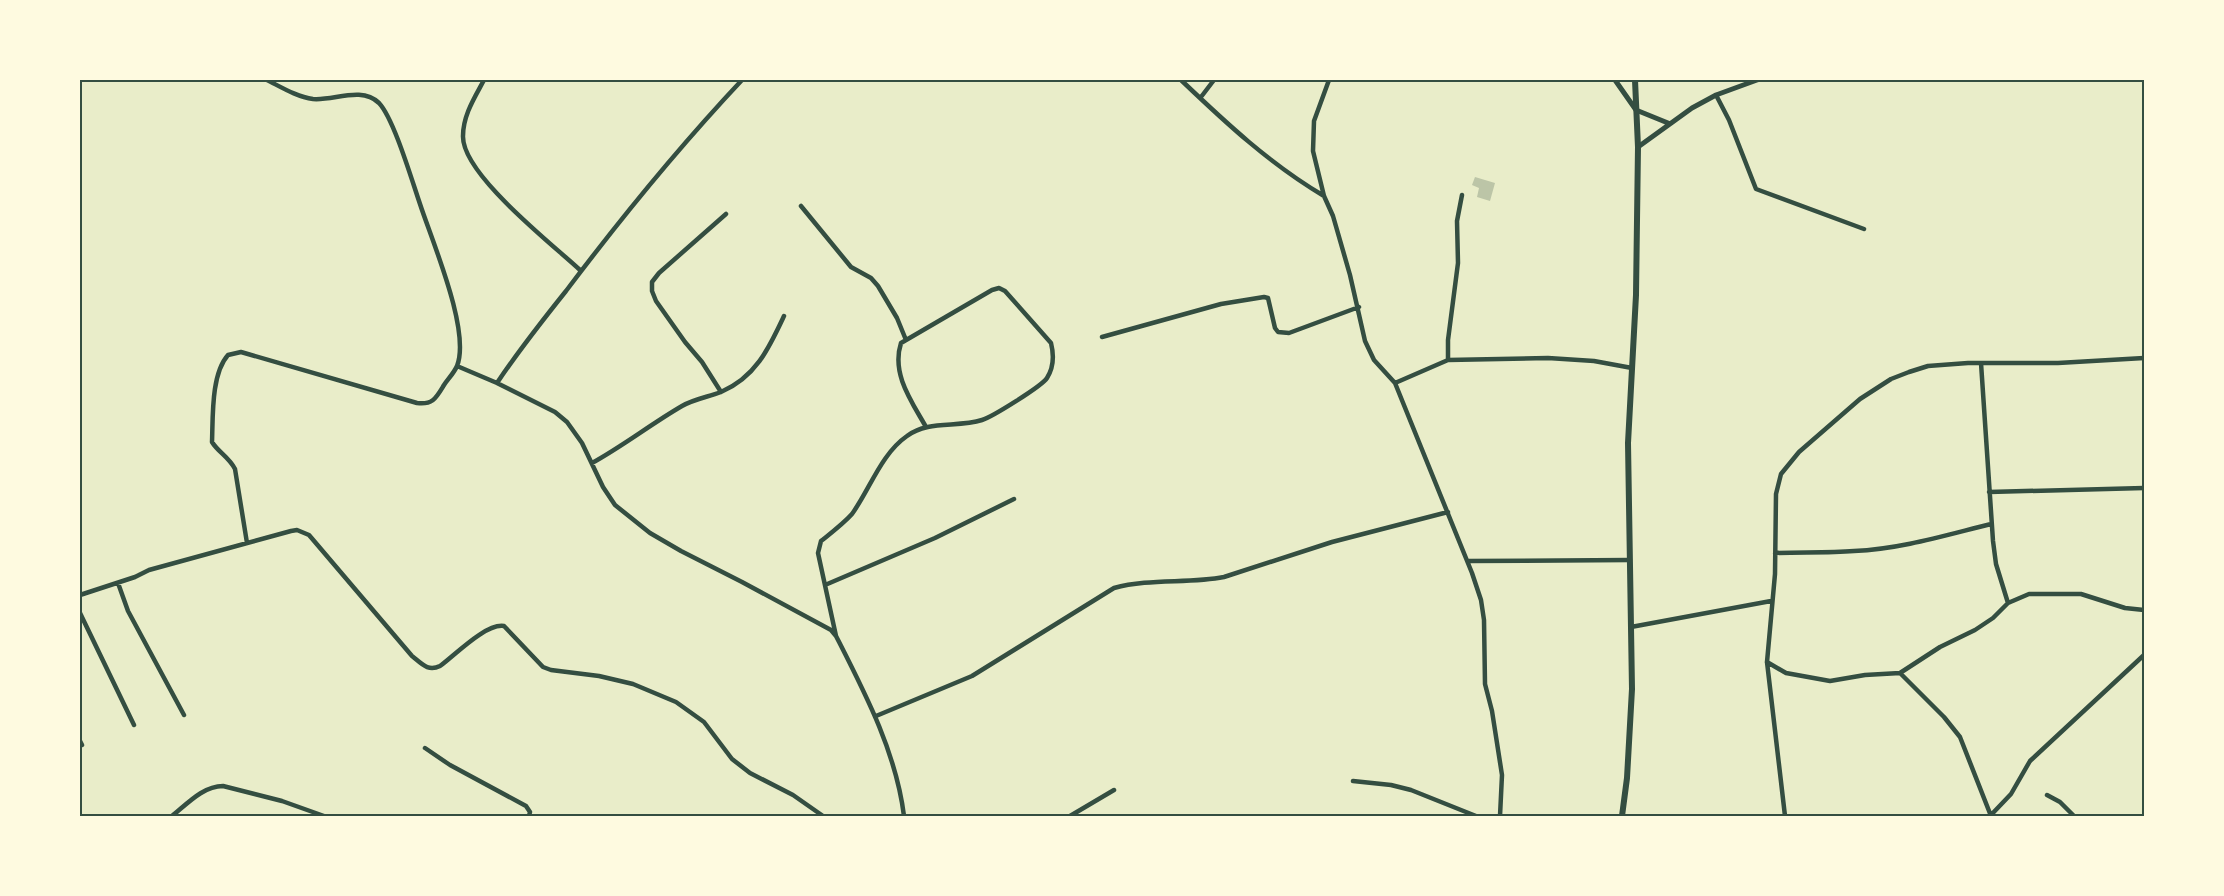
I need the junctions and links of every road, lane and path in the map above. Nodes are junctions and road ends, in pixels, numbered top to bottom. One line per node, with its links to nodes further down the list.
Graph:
1 (267, 80): 28 (street)
2 (484, 80): 20 (street)
3 (742, 80): 20 (street)
4 (1181, 80): 11 (street)
5 (1214, 80): 11 (street)
6 (1329, 80): 16 (street)
7 (1615, 80): 12 (street)
8 (1635, 80): 12 (main road)
9 (1757, 80): 10 (street)
10 (1716, 95): 13 (street); 19 (street)
11 (1201, 97): 16 (street)
12 (1636, 110): 13 (street); 14 (main road)
13 (1668, 123): 14 (street)
14 (1638, 147): 29 (main road)
15 (1462, 195): 26 (street)
16 (1324, 196): 21 (street)
17 (801, 206): 24 (street)
18 (726, 214): 32 (street)
19 (1864, 229)
20 (580, 270): 30 (street)
21 (1359, 307): 23 (street); 31 (street)
22 (784, 316): 32 (street)
23 (1102, 337)
24 (906, 340): 33 (street); 33 (street)
25 (2145, 358): 27 (street)
26 (1448, 360): 29 (street); 31 (street)
27 (1981, 363): 36 (street); 41 (street)
28 (457, 366): 30 (street); 40 (street)
29 (1632, 369): 42 (main road)
30 (497, 382): 34 (street)
31 (1395, 384): 38 (street)
32 (721, 392): 34 (street)
33 (926, 427): 45 (street)
34 (592, 464): 52 (street)
35 (2145, 488): 36 (street)
36 (1989, 492): 39 (street)
37 (1014, 499): 45 (street)
38 (1448, 512): 43 (street); 57 (street)
39 (1991, 524): 41 (street); 48 (street)
40 (247, 543): 44 (street); 66 (street)
41 (1776, 553): 47 (street)
42 (1630, 560): 43 (street); 51 (main road)
43 (1467, 561): 70 (street)
44 (118, 583): 46 (street); 56 (street)
45 (825, 585): 52 (street)
46 (80, 595)
47 (1771, 601): 51 (street); 54 (street)
48 (2008, 603): 49 (street); 55 (street)
49 (2145, 610)
50 (80, 613): 58 (street)
51 (1630, 627): 71 (main road)
52 (836, 636): 57 (street)
53 (2145, 655): 73 (street)
54 (1767, 662): 55 (street); 72 (street)
55 (1900, 673): 73 (street)
56 (184, 715)
57 (876, 716): 67 (street)
58 (134, 725)
59 (425, 748): 65 (street)
60 (1353, 781): 69 (street)
61 (1114, 790): 68 (street)
62 (2047, 795): 74 (street)
63 (172, 816): 64 (street)
64 (324, 816)
65 (529, 816)
66 (823, 816)
67 (904, 816)
68 (1070, 816)
69 (1476, 816)
70 (1500, 816)
71 (1622, 816)
72 (1785, 816)
73 (1991, 816)
74 (2074, 816)

